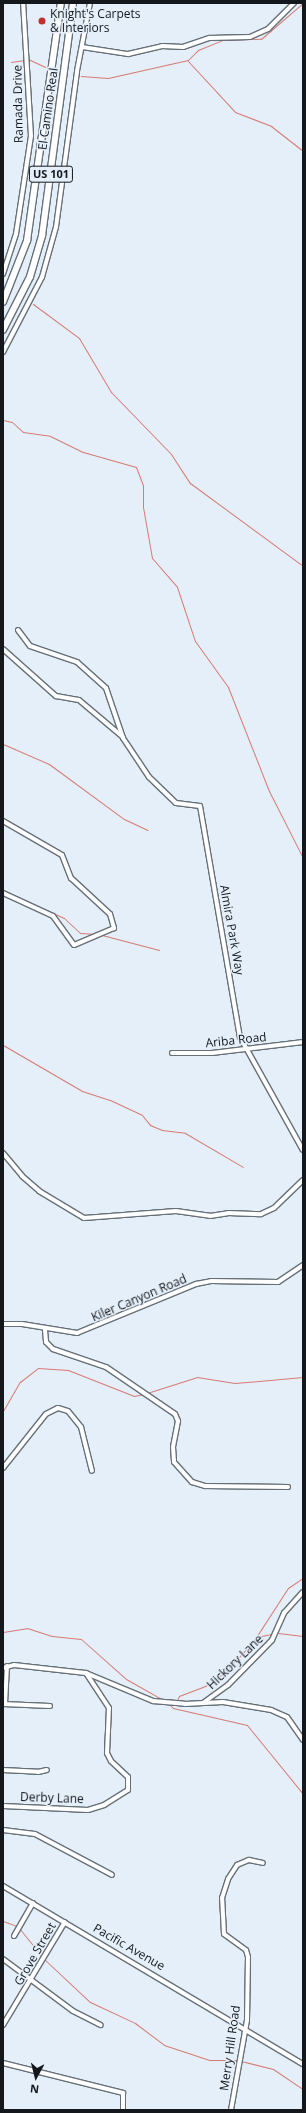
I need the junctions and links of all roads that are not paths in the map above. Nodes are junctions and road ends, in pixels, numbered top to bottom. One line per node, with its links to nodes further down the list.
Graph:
1 (23, 3): 7 (street, Ramada Drive)
2 (61, 3): 9 (highway, El Camino Real / US 101)
3 (74, 3): 10 (highway, El Camino Real / US 101)
4 (90, 3): 6 (street)
5 (294, 3): 6 (street)
6 (82, 47): 11 (street)
7 (5, 263): 8 (street, Ramada Drive)
8 (3, 274)
9 (3, 302)
10 (3, 330)
11 (3, 352)
12 (18, 630): 14 (street)
13 (3, 649): 14 (street)
14 (123, 738): 18 (street, Almira Park Way)
15 (3, 821): 16 (street)
16 (3, 893)
17 (303, 1042): 18 (street, Ariba Road)
18 (247, 1049): 19 (street, Ariba Road); 20 (street, Almira Park Way)
19 (172, 1054)
20 (303, 1150)
21 (3, 1153): 22 (street)
22 (303, 1180)
23 (303, 1265): 25 (street, Kiler Canyon Road)
24 (3, 1324): 25 (street, Kiler Canyon Road)
25 (45, 1330): 28 (street)
26 (3, 1468): 27 (street)
27 (92, 1471)
28 (288, 1487)
29 (303, 1592): 32 (street, Hickory Lane)
30 (5, 1667): 31 (street); 33 (street)
31 (86, 1673): 32 (street); 38 (street, Derby Lane)
32 (203, 1703): 35 (street)
33 (4, 1704): 34 (street)
34 (50, 1706)
35 (303, 1740)
36 (3, 1770): 37 (street)
37 (47, 1770)
38 (3, 1806)
39 (3, 1830): 41 (street)
40 (264, 1863): 50 (street, Merry Hill Road)
41 (112, 1875)
42 (3, 1886): 43 (street, Pacific Avenue)
43 (33, 1903): 44 (street, Pacific Avenue); 45 (street)
44 (65, 1922): 47 (street, Grove Street); 50 (street, Pacific Avenue)
45 (14, 1936)
46 (3, 1959): 47 (street)
47 (32, 1981): 48 (street, Grove Street); 49 (street)
48 (3, 2025)
49 (101, 2025)
50 (244, 2029): 52 (street, Pacific Avenue); 54 (street, Merry Hill Road)
51 (3, 2063): 53 (street)
52 (303, 2064)
53 (122, 2110)
54 (231, 2110)

